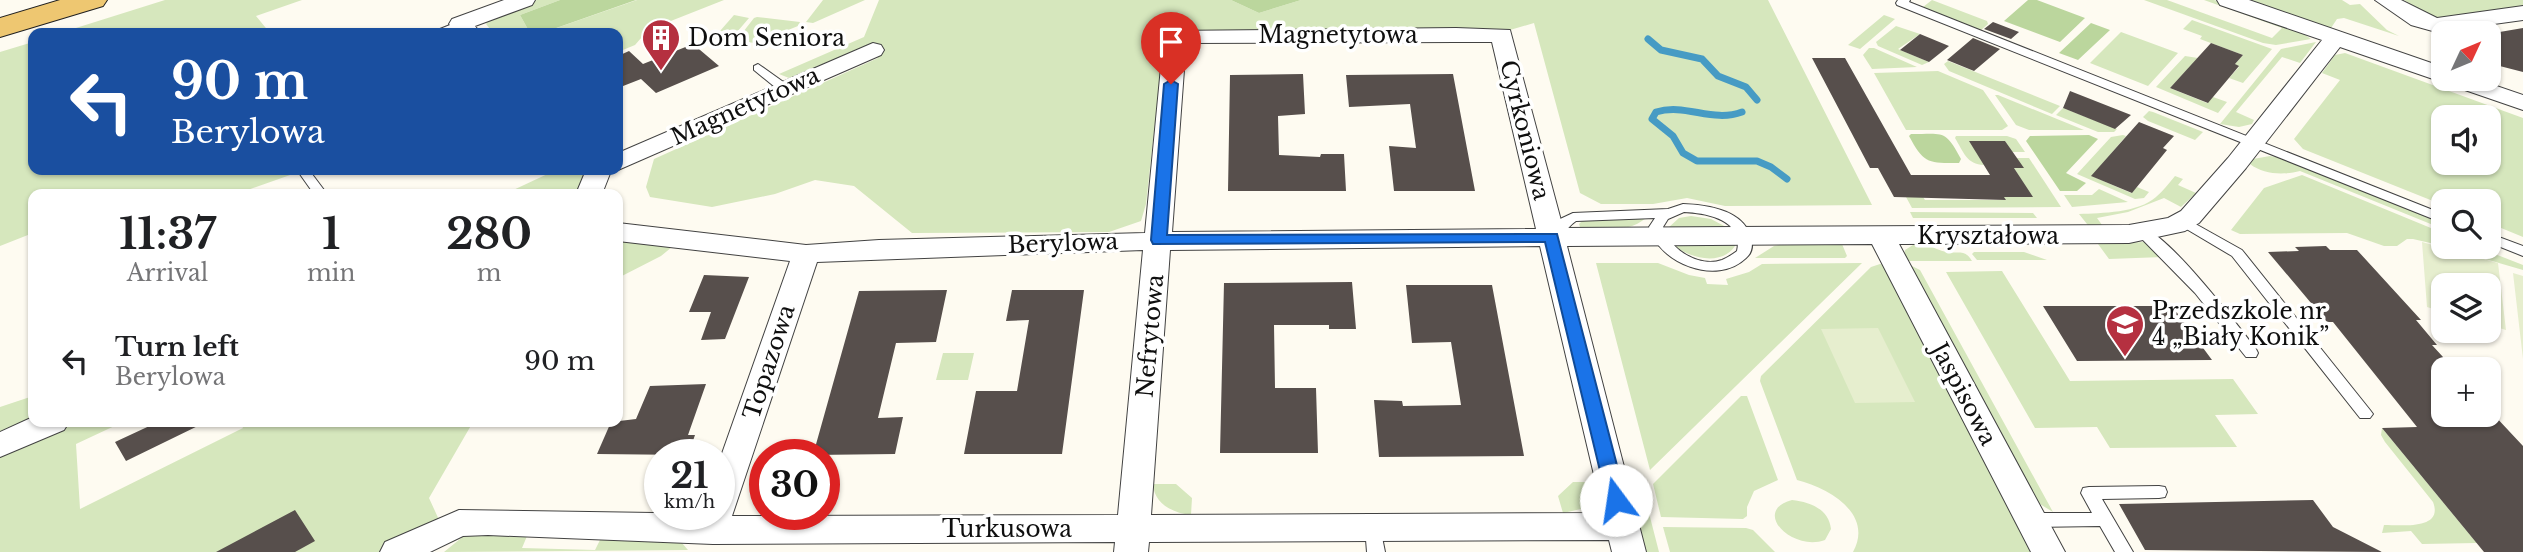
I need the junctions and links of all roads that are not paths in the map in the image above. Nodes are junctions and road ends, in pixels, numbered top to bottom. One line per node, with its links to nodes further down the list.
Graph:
1 (41, 0): 7 (main road)
2 (92, 0): 9 (main road)
3 (524, 0): 10 (street)
4 (1905, 0): 20 (lane)
5 (2228, 0): 13 (street)
6 (2386, 0): 8 (street)
7 (0, 12)
8 (2523, 13)
9 (0, 28)
10 (467, 28)
11 (1502, 35): 12 (street, Magnetytowa); 27 (street, Cyrkoniowa)
12 (1175, 36): 28 (street, Nefrytowa)
13 (2336, 37): 16 (street); 20 (street, Kryształowa)
14 (873, 50): 17 (street, Magnetytowa)
15 (758, 68): 17 (lane)
16 (2431, 71)
17 (785, 89): 21 (street, Magnetytowa)
18 (2488, 91): 19 (street)
19 (2523, 103)
20 (2253, 142): 22 (lane); 23 (street, Kryształowa)
21 (623, 160)
22 (2431, 214)
23 (2183, 221): 24 (street, Kryształowa); 33 (lane)
24 (2143, 232): 26 (street, Kryształowa); 32 (lane)
25 (623, 233): 31 (street, Berylowa)
26 (1881, 236): 27 (street, Kryształowa); 39 (street, Jaspisowa)
27 (1551, 237): 28 (street, Berylowa); 42 (street, Cyrkoniowa)
28 (1158, 240): 31 (street, Berylowa); 43 (street, Nefrytowa)
29 (2501, 242): 30 (lane)
30 (2523, 251)
31 (806, 254): 36 (street, Topazowa)
32 (2251, 354)
33 (2365, 414)
34 (41, 427): 35 (street)
35 (0, 445)
36 (735, 464)
37 (2159, 492): 38 (lane)
38 (2105, 519): 39 (lane); 47 (lane)
39 (2031, 520): 46 (street, Jaspisowa)
40 (644, 525): 45 (street, Turkusowa)
41 (735, 527): 43 (street, Turkusowa)
42 (1626, 539): 44 (street, Turkusowa)
43 (1132, 540): 44 (street, Turkusowa)
44 (1374, 540)
45 (397, 552)
46 (2048, 552)
47 (2124, 552)

